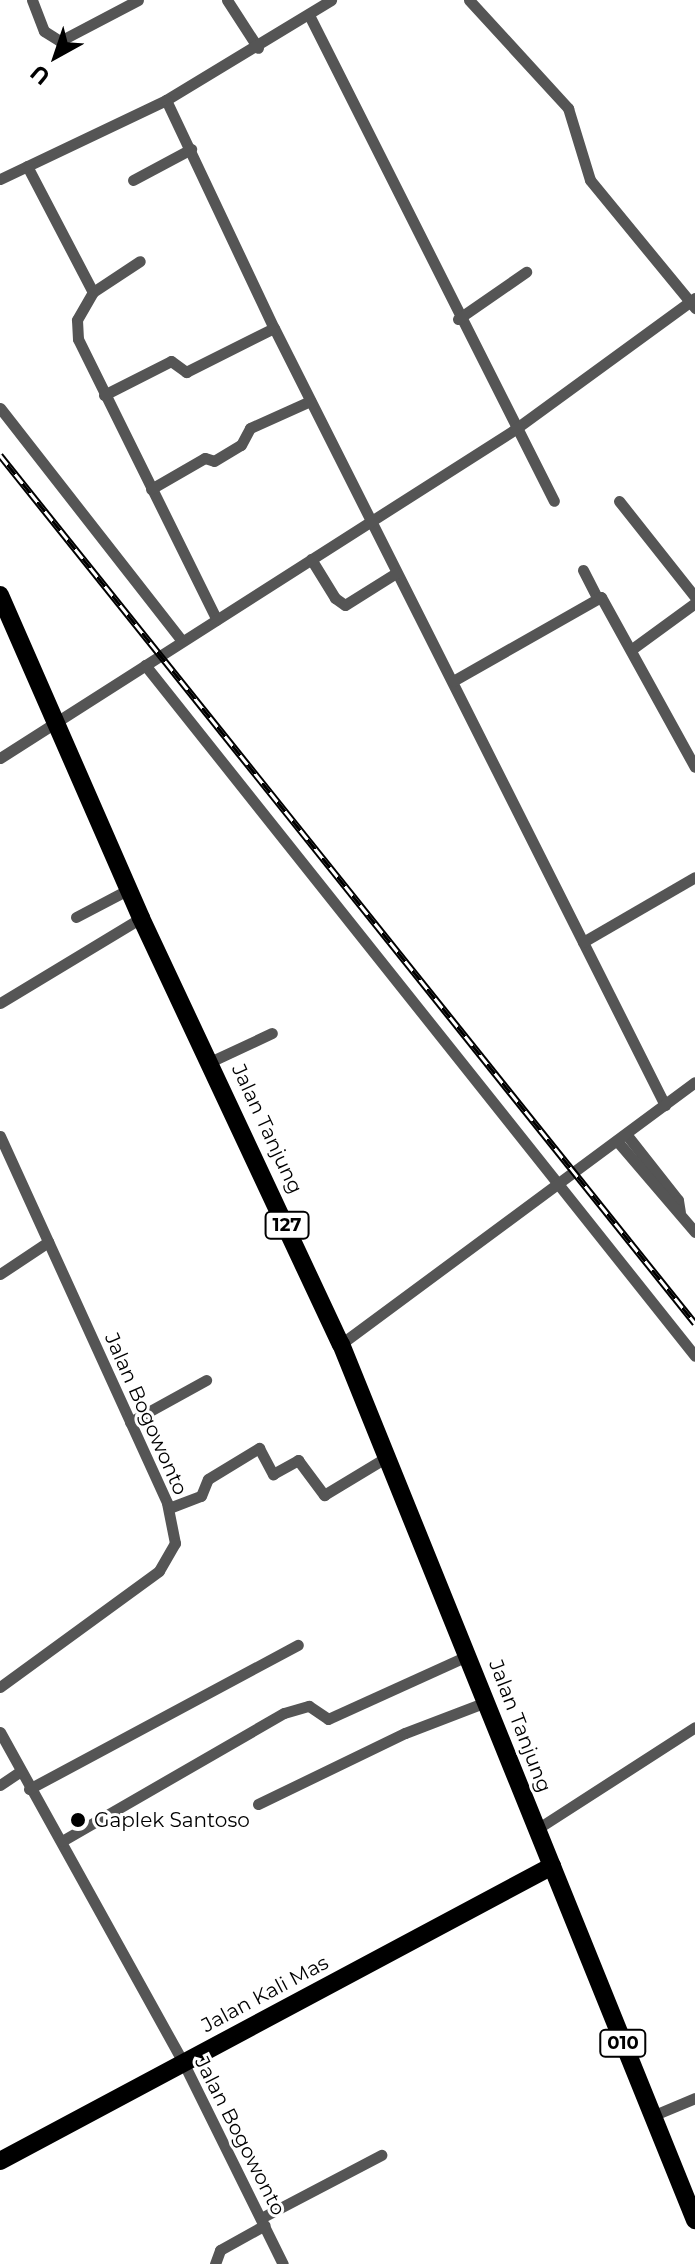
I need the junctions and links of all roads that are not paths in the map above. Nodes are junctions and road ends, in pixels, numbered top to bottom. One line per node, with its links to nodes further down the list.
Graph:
1 (32, 0): 2 (street)
2 (138, 0)
3 (227, 0): 7 (street)
4 (331, 0): 6 (street)
5 (469, 0): 16 (street)
6 (309, 15): 7 (street); 17 (street)
7 (258, 48): 8 (street)
8 (166, 100): 9 (street); 10 (street)
9 (191, 149): 12 (street); 18 (street)
10 (27, 166): 11 (street); 15 (street)
11 (0, 179)
12 (133, 180)
13 (140, 261): 15 (street)
14 (526, 272): 17 (street)
15 (93, 292): 19 (street)
16 (693, 302): 22 (street)
17 (458, 319): 22 (street)
18 (274, 328): 19 (street); 20 (street)
19 (104, 395): 23 (street)
20 (310, 401): 23 (street); 26 (street)
21 (0, 408): 34 (street)
22 (514, 430): 24 (street); 26 (street)
23 (151, 489): 33 (street)
24 (554, 501)
25 (619, 501): 32 (street)
26 (370, 522): 27 (street); 29 (street)
27 (311, 559): 29 (street); 33 (street)
28 (583, 570): 31 (street)
29 (396, 573): 37 (street)
30 (0, 595): 38 (main road, Jalan Tanjung / 127)
31 (597, 598): 35 (street); 37 (street)
32 (695, 600): 35 (street)
33 (217, 620): 34 (street)
34 (181, 640): 36 (street)
35 (632, 649): 40 (street)
36 (145, 665): 38 (street); 53 (street)
37 (453, 681): 45 (street)
38 (58, 723): 39 (street); 42 (main road, Jalan Tanjung / 127)
39 (0, 758)
40 (695, 767)
41 (695, 877): 45 (street)
42 (129, 889): 43 (street); 44 (main road, Jalan Tanjung / 127)
43 (76, 917)
44 (141, 918): 46 (street); 48 (main road, Jalan Tanjung / 127)
45 (583, 942): 50 (street)
46 (0, 1003)
47 (272, 1033): 48 (street)
48 (212, 1061): 57 (main road, Jalan Tanjung / 127)
49 (695, 1082): 50 (street)
50 (665, 1105): 52 (street)
51 (0, 1136): 55 (street, Jalan Bogowonto)
52 (621, 1138): 53 (street); 54 (street)
53 (560, 1186): 57 (street); 58 (street)
54 (693, 1227)
55 (48, 1242): 56 (street); 60 (street, Jalan Bogowonto)
56 (0, 1274)
57 (341, 1344): 61 (main road, Jalan Tanjung / 127)
58 (695, 1356)
59 (206, 1380): 60 (street)
60 (130, 1422): 62 (street, Jalan Bogowonto)
61 (387, 1457): 62 (street); 64 (main road, Jalan Tanjung / 127)
62 (169, 1508): 65 (street, Jalan Bogowonto)
63 (298, 1645): 71 (street)
64 (469, 1655): 66 (main road, Jalan Tanjung / 127); 74 (street)
65 (0, 1687)
66 (486, 1702): 72 (street); 73 (main road, Jalan Tanjung / 127)
67 (695, 1727): 73 (street)
68 (0, 1732): 69 (street, Jalan Bogowonto)
69 (21, 1771): 70 (street); 71 (street, Jalan Bogowonto)
70 (0, 1785)
71 (29, 1789): 74 (street, Jalan Bogowonto)
72 (258, 1804)
73 (537, 1829): 75 (main road, Jalan Tanjung / 127)
74 (62, 1841): 76 (street, Jalan Bogowonto)
75 (552, 1866): 76 (main road, Jalan Kali Mas); 78 (main road, 010)
76 (183, 2062): 80 (main road, Jalan Kali Mas); 82 (street, Jalan Bogowonto)
77 (695, 2098): 78 (street)
78 (652, 2116): 81 (main road, 010)
79 (381, 2155): 82 (street)
80 (0, 2161)
81 (695, 2220)
82 (263, 2222): 83 (street); 84 (street, Jalan Bogowonto)
83 (215, 2264)
84 (283, 2264)

